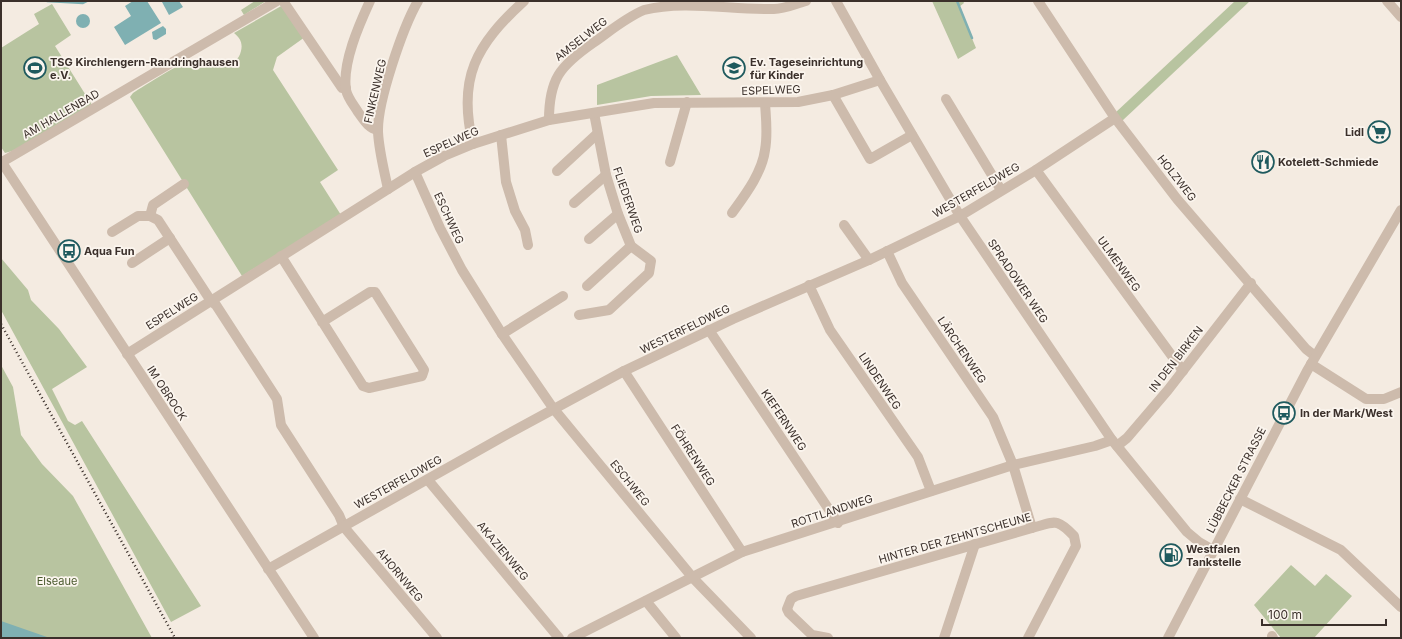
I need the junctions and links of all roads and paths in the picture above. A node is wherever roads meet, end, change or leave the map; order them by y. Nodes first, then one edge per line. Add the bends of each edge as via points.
1 (277, 1) edge
2 (284, 1) edge
3 (370, 1) edge
4 (418, 1) edge
5 (524, 1) edge
6 (806, 1) edge
7 (836, 1) edge
8 (1038, 1) edge
9 (1387, 1) edge
10 (1401, 18) edge
11 (880, 80) junction
12 (346, 88) junction
13 (832, 95) junction
14 (946, 98) dead end
15 (687, 102) junction
16 (764, 103) junction
17 (594, 113) junction
18 (1115, 118) junction
19 (549, 120) junction
20 (378, 130) junction
21 (597, 134) junction
22 (501, 135) junction
23 (912, 135) junction
24 (473, 144) junction
25 (1, 162) edge
26 (670, 162) dead end
27 (1036, 170) junction
28 (557, 171) dead end
29 (415, 172) junction
30 (606, 175) junction
31 (184, 184) dead end
32 (388, 189) junction
33 (1001, 190) junction
34 (574, 203) dead end
35 (1401, 210) edge
36 (618, 214) junction
37 (732, 214) dead end
38 (150, 216) junction
39 (960, 216) junction
40 (844, 224) dead end
41 (112, 232) dead end
42 (170, 238) junction
43 (589, 239) dead end
44 (528, 245) dead end
45 (631, 246) junction
46 (887, 251) junction
47 (281, 256) junction
48 (869, 260) junction
49 (132, 263) dead end
50 (1251, 284) junction
51 (809, 285) junction
52 (587, 286) dead end
53 (563, 296) dead end
54 (211, 301) junction
55 (579, 315) dead end
56 (322, 322) junction
57 (709, 330) junction
58 (502, 334) junction
59 (127, 354) junction
60 (1313, 360) junction
61 (1183, 371) junction
62 (624, 372) junction
63 (1401, 392) edge
64 (553, 408) junction
65 (1114, 443) junction
66 (1013, 466) junction
67 (428, 480) junction
68 (931, 491) junction
69 (1240, 499) junction
70 (838, 523) junction
71 (344, 527) junction
72 (1032, 528) junction
73 (976, 544) junction
74 (1213, 550) junction
75 (742, 552) junction
76 (268, 569) junction
77 (693, 578) junction
78 (646, 601) junction
79 (1401, 607) edge
80 (314, 638) edge
81 (438, 638) edge
82 (559, 638) edge
83 (572, 638) edge
84 (676, 638) edge
85 (751, 638) edge
86 (828, 638) edge
87 (944, 638) edge
88 (1028, 638) edge
89 (1168, 638) edge

1 - 25 street, AM HALLENBAD
2 - 12 street via 342,88
3 - 12 street via 352,48 346,72
4 - 20 street, FINKENWEG via 395,59 385,92
5 - 24 street via 501,22 488,39 473,68 466,92 468,124
6 - 19 street, AMSELWEG via 775,9 678,3 639,13 585,49 558,73 549,97
7 - 11 street, SPRADOWER WEG
8 - 18 street, HOLZWEG
9 - 10 street
11 - 13 street, ESPELWEG
11 - 23 street, SPRADOWER WEG
12 - 20 street via 348,97 368,126
13 - 16 street, ESPELWEG via 798,102
13 - 23 street via 870,159
14 - 33 street
15 - 16 street, ESPELWEG
15 - 17 street, ESPELWEG via 654,103
15 - 26 street
16 - 37 street via 767,129 765,152 753,181
17 - 19 street, ESPELWEG
17 - 21 street, FLIEDERWEG
18 - 27 street, WESTERFELDWEG
18 - 50 street, HOLZWEG via 1177,199
19 - 22 street, ESPELWEG
20 - 32 street, FINKENWEG
21 - 28 street
21 - 30 street, FLIEDERWEG
22 - 24 street, ESPELWEG
22 - 44 street via 506,182 514,211 525,230
23 - 39 street, SPRADOWER WEG
24 - 29 street, ESPELWEG
25 - 59 street, IM OBROCK
27 - 33 street, WESTERFELDWEG
27 - 61 street, ULMENWEG
29 - 32 street, ESPELWEG
29 - 58 street, ESCHWEG via 462,270
30 - 34 street
30 - 36 street, FLIEDERWEG
31 - 38 street via 153,205
32 - 47 street, ESPELWEG
33 - 39 street, WESTERFELDWEG
35 - 60 street, LÜBBECKER STRASSE
36 - 43 street
36 - 45 street, FLIEDERWEG
38 - 41 street via 138,216
38 - 42 street, AHORNWEG via 158,220
39 - 46 street, WESTERFELDWEG
39 - 65 street, SPRADOWER WEG
40 - 48 street
42 - 49 street
42 - 54 street, AHORNWEG
45 - 52 street
45 - 55 street, FLIEDERWEG via 651,261 649,273 609,310
46 - 48 street, WESTERFELDWEG
46 - 66 street, LÄRCHENWEG via 902,284 993,417
47 - 54 street, ESPELWEG
47 - 56 street
48 - 51 street, WESTERFELDWEG
50 - 60 street, HOLZWEG
50 - 61 street, IN DEN BIRKEN
51 - 57 street, WESTERFELDWEG
51 - 68 street, LINDENWEG via 830,330 918,457
53 - 58 street
54 - 59 street, ESPELWEG
54 - 71 street, AHORNWEG via 277,399 281,425 339,515
56 - 56 street via 363,386 369,388 422,376 424,370 376,292 370,292
57 - 62 street, WESTERFELDWEG
57 - 70 street, KIEFERNWEG
58 - 64 street, ESCHWEG
59 - 76 street, IM OBROCK
60 - 63 street, HOLZWEG via 1366,398 1384,399
60 - 69 street, LÜBBECKER STRASSE
61 - 65 street, IN DEN BIRKEN via 1127,438
62 - 64 street, WESTERFELDWEG
62 - 75 street, FÖHRENWEG
64 - 67 street, WESTERFELDWEG
64 - 77 street, ESCHWEG
65 - 66 street, ROTTLANDWEG
65 - 74 street, SPRADOWER WEG via 1187,532
66 - 68 street, ROTTLANDWEG
66 - 72 street, LÄRCHENWEG
67 - 71 street, WESTERFELDWEG
67 - 82 street, AKAZIENWEG
68 - 70 street, ROTTLANDWEG
69 - 74 street, LÜBBECKER STRASSE
69 - 79 street via 1341,550
70 - 75 street, ROTTLANDWEG
71 - 76 street, WESTERFELDWEG
71 - 81 street, AHORNWEG
72 - 73 street, HINTER DER ZEHNTSCHEUNE
72 - 88 street, HINTER DER ZEHNTSCHEUNE via 1059,523 1074,536 1076,546
73 - 86 street, HINTER DER ZEHNTSCHEUNE via 791,599 787,609 793,618 812,635
73 - 87 street
74 - 89 street, LÜBBECKER STRASSE
75 - 77 street, ROTTLANDWEG
76 - 80 street, IM OBROCK
77 - 78 street, ROTTLANDWEG
77 - 85 street, ESCHWEG
78 - 83 street, ROTTLANDWEG
78 - 84 street

